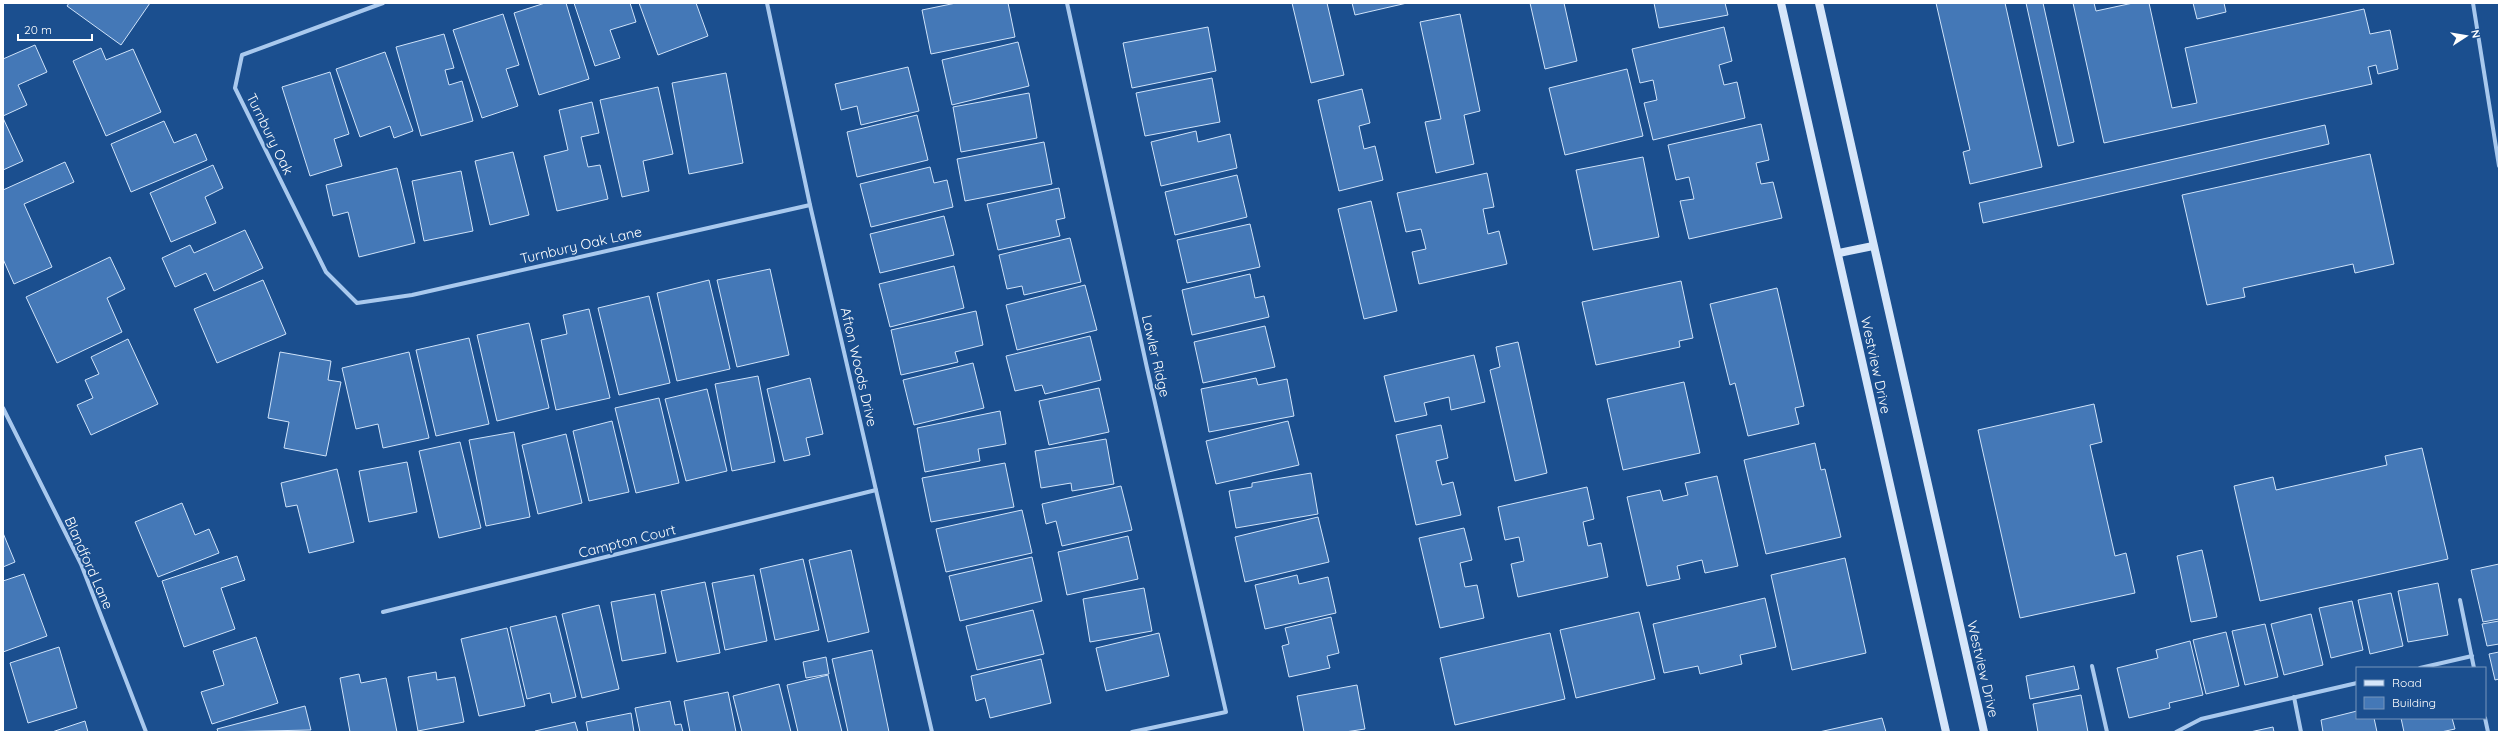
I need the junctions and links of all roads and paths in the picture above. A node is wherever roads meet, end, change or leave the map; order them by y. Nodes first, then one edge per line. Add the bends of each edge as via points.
1 (383, 3) edge
2 (1067, 3) edge
3 (1781, 3) edge
4 (1819, 3) edge
5 (2473, 3) edge
6 (766, 4) edge
7 (2499, 166) edge
8 (810, 205) junction
9 (1873, 246) junction
10 (1839, 253) junction
11 (357, 303) joint
12 (3, 408) edge
13 (876, 490) junction
14 (2460, 600) dead end
15 (383, 612) dead end
16 (2472, 656) junction
17 (2092, 666) dead end
18 (2424, 667) edge
19 (2474, 667) edge
20 (2356, 683) edge
21 (2294, 697) junction
22 (2485, 719) edge
23 (146, 732) edge
24 (932, 732) edge
25 (1132, 732) edge
26 (1946, 732) edge
27 (1984, 732) edge
28 (2107, 732) edge
29 (2176, 732) edge
30 (2301, 732) edge
31 (2488, 732) edge

1 - 11 street, Turnbury Oak via 242,56 235,88 326,272
2 - 25 street, Lawler Ridge via 1226,712
3 - 10 main road, Westview Drive
4 - 9 main road, Westview Drive
5 - 7 street
6 - 8 street, Afton Woods Drive
8 - 11 street, Turnbury Oak Lane via 412,295
8 - 13 street, Afton Woods Drive
9 - 10 main road
9 - 27 main road, Westview Drive
10 - 26 main road, Westview Drive via 1880,446
12 - 23 street, Blandford Lane via 81,564
13 - 15 street, Campton Court
13 - 24 street, Afton Woods Drive
14 - 16 street
16 - 18 street
16 - 19 street
17 - 28 street
20 - 21 street
21 - 29 street via 2201,719
21 - 30 street
22 - 31 street

